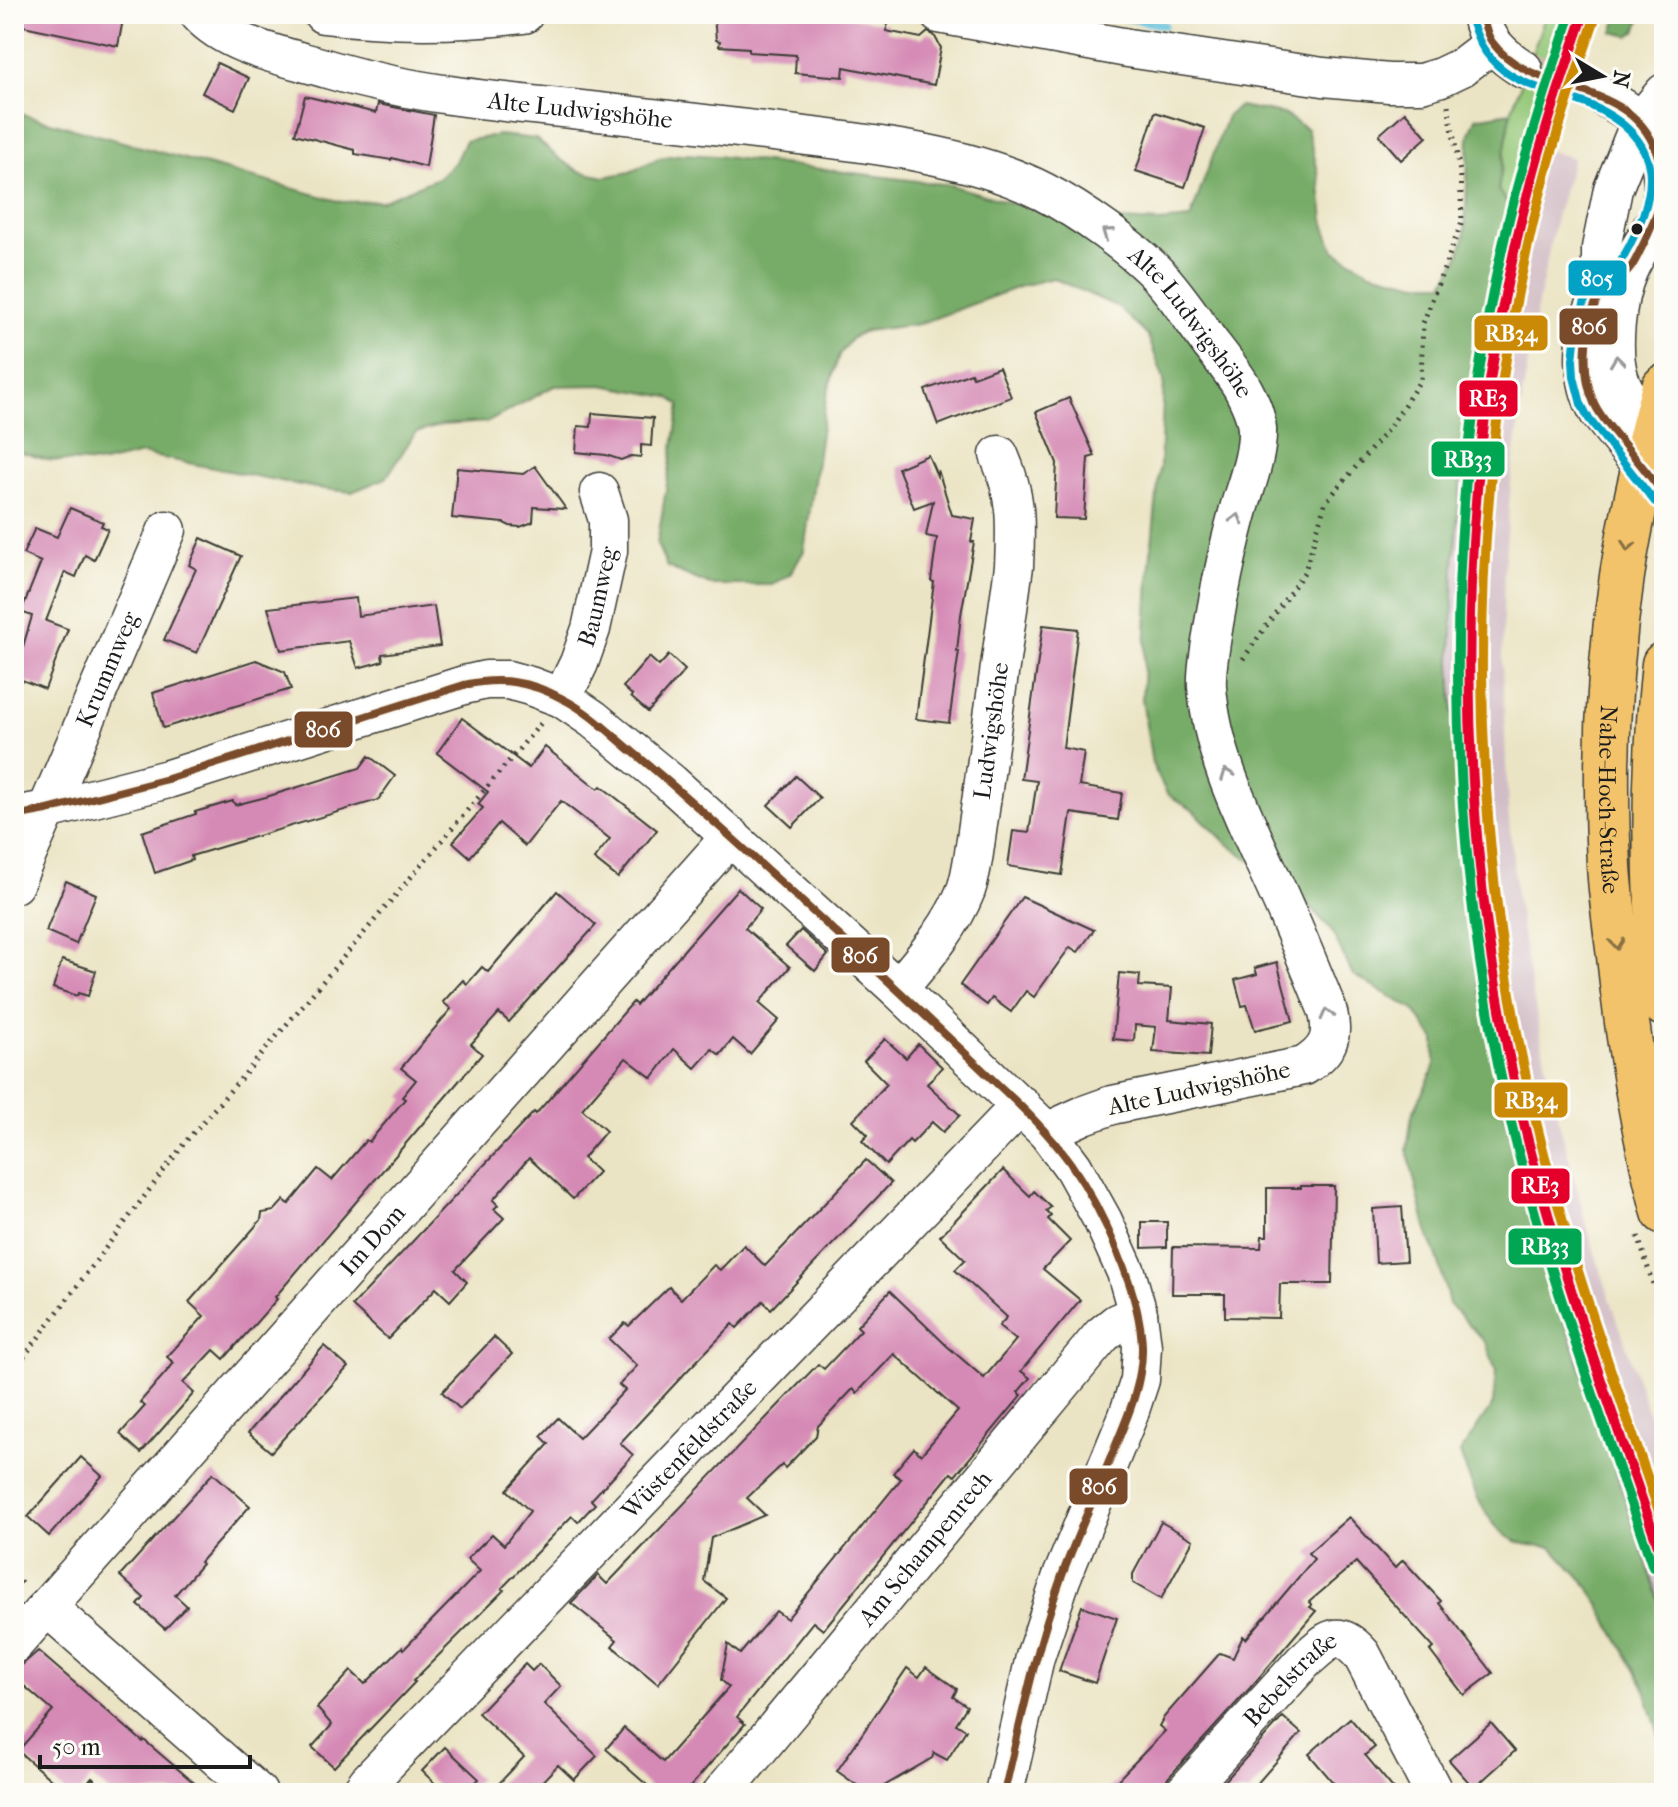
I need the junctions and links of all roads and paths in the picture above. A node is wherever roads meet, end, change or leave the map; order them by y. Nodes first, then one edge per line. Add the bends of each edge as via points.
1 (199, 14) edge
2 (323, 14) edge
3 (524, 14) edge
4 (939, 14) edge
5 (1486, 29) edge
6 (1523, 69) tunnel mouth
7 (1441, 77) junction
8 (1602, 96) tunnel mouth
9 (1652, 108) edge
10 (1617, 279) junction
11 (1658, 443) edge
12 (999, 455) dead end
13 (599, 492) dead end
14 (167, 530) dead end
15 (1238, 664) dead end
16 (1664, 664) edge
17 (562, 698) junction
18 (31, 813) edge
19 (731, 836) junction
20 (14, 884) edge
21 (1660, 916) edge
22 (898, 989) junction
23 (1664, 1004) edge
24 (1021, 1105) junction
25 (1047, 1132) junction
26 (1664, 1212) edge
27 (1138, 1314) junction
28 (14, 1370) edge
29 (47, 1607) junction
30 (14, 1644) edge
31 (258, 1793) edge
32 (360, 1793) edge
33 (722, 1793) edge
34 (1004, 1793) edge
35 (1184, 1793) edge
36 (1434, 1793) edge

25 -> 1 street, Alte Ludwigshöhe via 1112,1105 1304,1066 1330,1040 1327,1009 1219,753 1207,684 1223,579 1255,452 1254,412 1241,386 1163,280 1110,234 1045,192 982,168 841,140 419,90 267,51 224,35
2 - 3 street via 395,21
4 - 7 street via 1323,77 1387,68 1421,83
5 - 6 street via 1509,60
5 - 7 street via 1462,67
7 - 15 path via 1460,172 1462,222 1423,323 1421,379 1390,427 1325,503 1305,571
8 - 9 street
9 - 10 street via 1663,190 1656,219
9 - 10 street via 1621,165 1606,219 1601,274
10 - 11 street via 1598,299 1588,334 1588,386 1599,413
11 -> 26 main road, Nahe-Hoch-Straße via 1625,562 1615,632 1608,823 1623,1002 1639,1107
12 - 22 street, Ludwigshöhe via 1014,499 1014,566 974,853 967,888 951,920
13 - 17 street, Baumweg via 608,520 608,551 591,629
14 - 18 street, Krummweg
16 - 21 main road, Nahe-Hoch-Straße via 1655,795
17 - 18 street via 508,680 486,680 168,779
17 - 19 street
17 - 28 path via 186,1141
18 - 20 street, Krummweg
19 - 22 street
19 - 29 street, Im Dom
21 - 23 main road, Nahe-Hoch-Straße
22 - 24 street
24 - 25 street
24 - 32 street, Wüstenfeldstraße
25 - 27 street via 1103,1221
27 - 33 street, Am Schampenrech via 1102,1335
27 - 34 street via 1140,1380 1039,1644
29 - 30 street, Im Dom
29 - 31 street
35 - 36 street, Bebelstraße via 1304,1661 1340,1638 1362,1655

